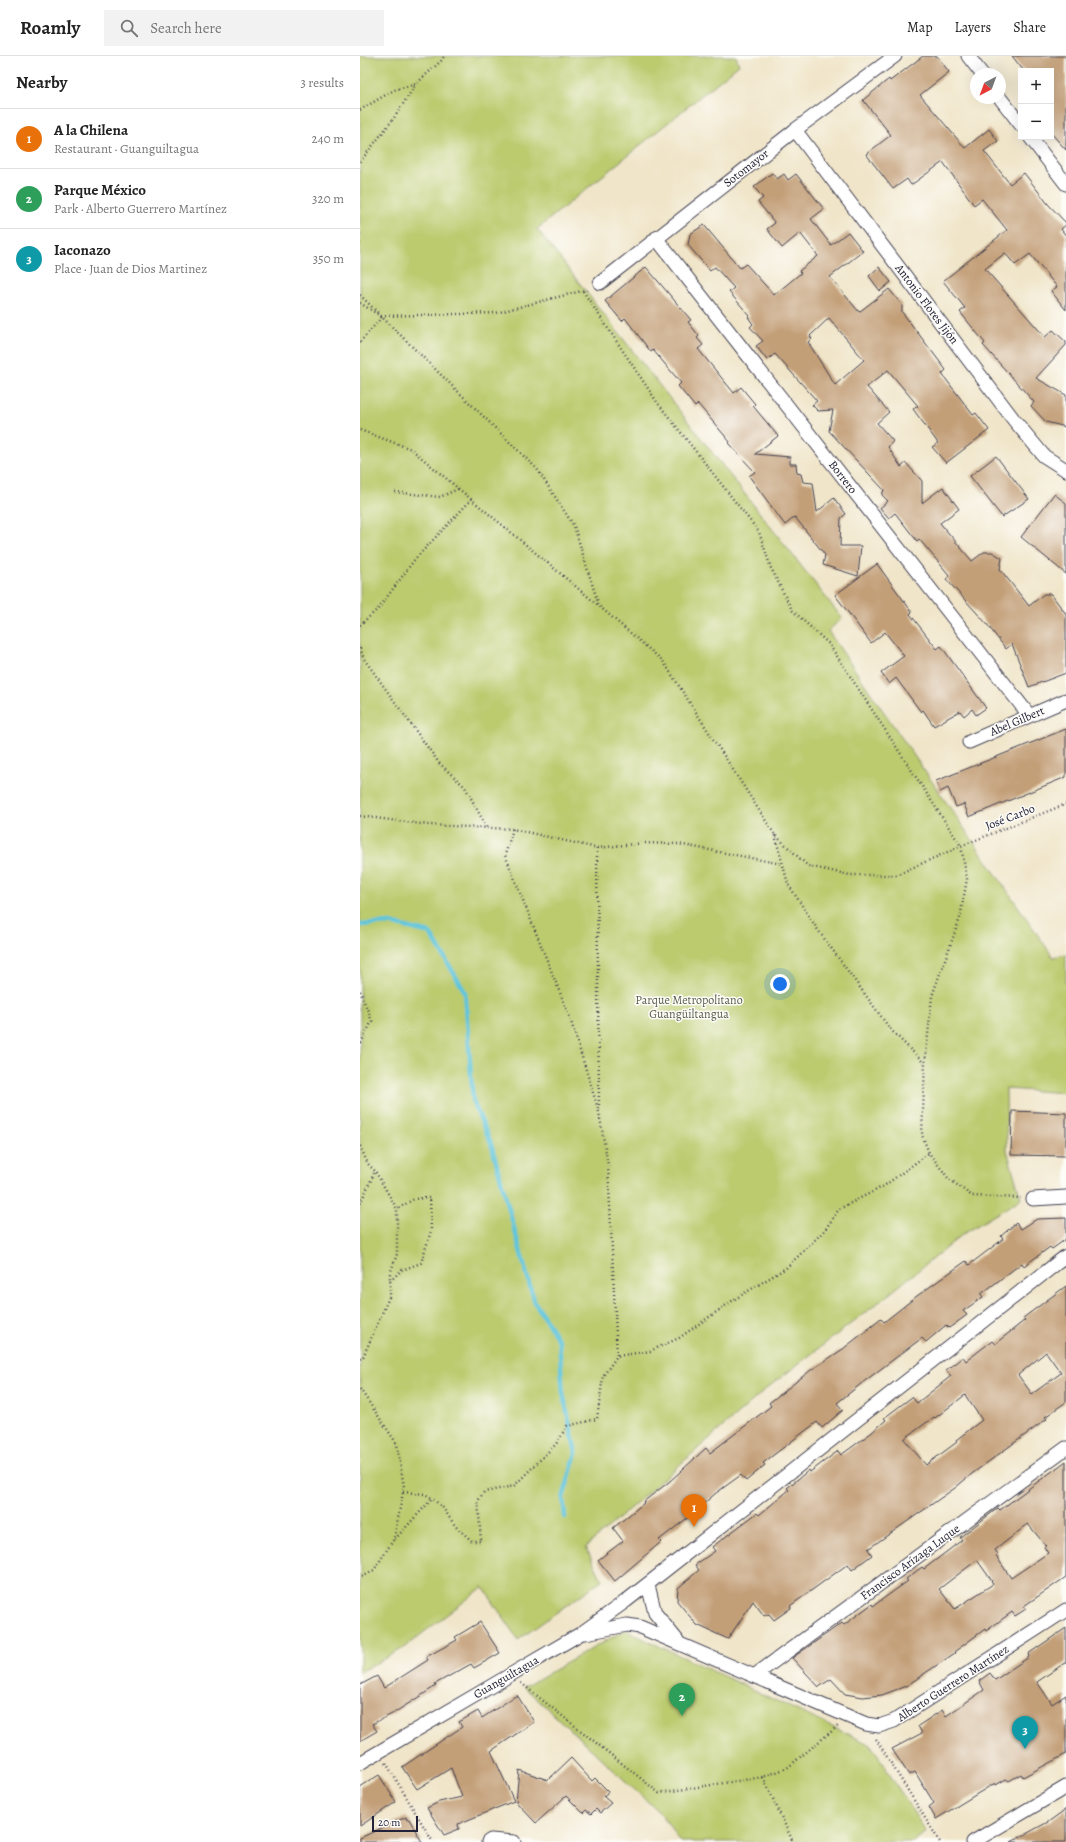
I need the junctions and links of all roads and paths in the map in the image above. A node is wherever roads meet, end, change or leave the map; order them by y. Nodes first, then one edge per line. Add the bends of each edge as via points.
1 (444, 56) edge
2 (895, 56) edge
3 (968, 56) edge
4 (977, 68) edge
5 (416, 84) junction
6 (1005, 104) edge
7 (360, 110) edge
8 (1018, 121) edge
9 (795, 130) junction
10 (1032, 140) edge
11 (360, 162) edge
12 (1066, 184) edge
13 (656, 238) junction
14 (600, 283) joint
15 (583, 291) junction
16 (360, 295) edge
17 (360, 303) edge
18 (382, 317) junction
19 (360, 342) edge
20 (360, 430) edge
21 (1066, 470) edge
22 (458, 489) junction
23 (395, 492) dead end
24 (471, 500) junction
25 (599, 606) junction
26 (360, 625) edge
27 (360, 648) edge
28 (1066, 700) edge
29 (1029, 716) junction
30 (969, 742) dead end
31 (1066, 804) edge
32 (360, 816) edge
33 (487, 828) junction
34 (513, 829) junction
35 (775, 835) junction
36 (961, 846) junction
37 (597, 848) junction
38 (782, 864) junction
39 (360, 991) edge
40 (360, 1045) edge
41 (925, 1064) junction
42 (599, 1112) junction
43 (360, 1146) edge
44 (929, 1153) junction
45 (375, 1171) junction
46 (1066, 1197) edge
47 (1034, 1199) joint
48 (360, 1204) edge
49 (397, 1209) junction
50 (1066, 1256) edge
51 (390, 1281) junction
52 (617, 1356) junction
53 (360, 1359) edge
54 (360, 1389) edge
55 (1066, 1448) edge
56 (403, 1492) junction
57 (432, 1499) junction
58 (394, 1539) junction
59 (360, 1577) edge
60 (648, 1585) junction
61 (1066, 1610) edge
62 (580, 1634) junction
63 (680, 1642) junction
64 (754, 1676) junction
65 (516, 1678) dead end
66 (838, 1725) dead end
67 (874, 1737) dead end
68 (382, 1757) dead end
69 (360, 1763) edge
70 (763, 1777) junction
71 (1066, 1787) edge
72 (433, 1842) edge
73 (488, 1842) edge
74 (514, 1842) edge
75 (793, 1842) edge
76 (940, 1842) edge
77 (973, 1842) edge

1 - 5 path
2 - 9 street, Sotomayor
3 - 4 street
5 - 7 path via 394,90
5 - 11 path
6 - 8 street
9 - 13 street, Sotomayor
9 - 21 street, Antonio Flores Jijón via 1014,420 1044,456
10 - 12 street
13 - 14 street, Sotomayor
13 - 29 street, Borrero
14 - 15 path
15 - 18 path via 496,313
15 - 36 path via 657,402 759,532 771,568 792,610 829,644
16 - 18 path
17 - 18 path
18 - 19 path
18 - 25 path via 537,469 574,526
20 - 22 path via 411,450
22 - 23 path via 440,497
22 - 24 path
24 - 25 path
24 - 26 path via 415,559 379,608
25 - 35 path via 663,662
27 - 33 path via 364,659 439,763 465,788
28 - 29 street, Abel Gilbert
29 - 30 street, Abel Gilbert
31 - 36 path, José Carbo
32 - 33 path via 429,825
33 - 34 path
34 - 37 path
34 - 42 path via 505,856 570,1018
35 - 36 path, José Carbo via 808,866 850,875 896,875
35 - 38 path
36 - 41 path via 968,879 960,918 932,996
37 - 38 path via 644,843 678,844
37 - 42 path
38 - 41 path via 788,884 818,930 891,1030
39 - 40 path via 372,1021
41 - 44 path via 922,1135
42 - 52 path via 608,1165
43 - 45 path via 368,1164
44 - 47 path via 948,1178 972,1196
44 - 52 path via 884,1186 840,1208 825,1230 786,1268 679,1338 650,1351
45 - 48 path
45 - 49 path
46 - 47 street
49 - 51 path via 397,1254
49 - 51 path via 414,1199 430,1198 431,1231 422,1263 402,1270
50 - 60 street, Guanguiltagua
51 - 53 path via 390,1295 384,1312
52 - 57 path via 603,1376 597,1419 567,1426 556,1444 514,1486 484,1492 478,1501 481,1541 472,1541
54 - 56 path via 397,1444
55 - 64 street, Francisco Arízaga Luque
56 - 57 path via 425,1494
56 - 58 path
57 - 58 path
58 - 59 path via 374,1570
60 - 62 street, Guanguiltagua
60 - 63 street, Alberto Guerrero Martínez via 654,1612
61 - 64 street, Alberto Guerrero Martínez via 894,1721 879,1726 866,1724
62 - 63 street, Alberto Guerrero Martínez via 627,1625 640,1627
62 - 69 street, Guanguiltagua
63 - 64 street, Alberto Guerrero Martínez
65 - 70 path via 659,1793
66 - 70 path via 787,1768
67 - 76 path
68 - 72 path
70 - 75 path
71 - 77 street
73 - 74 street

